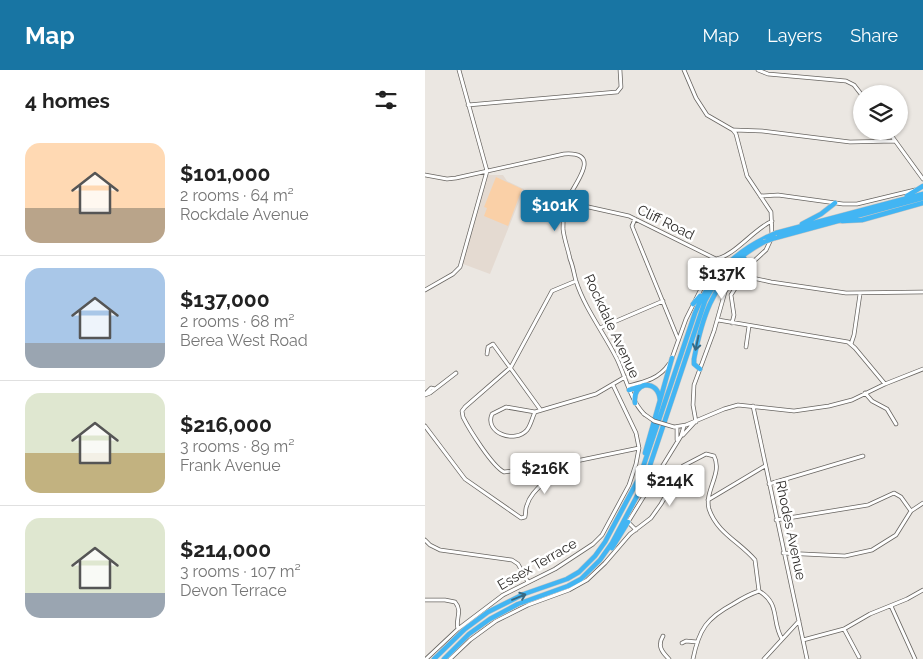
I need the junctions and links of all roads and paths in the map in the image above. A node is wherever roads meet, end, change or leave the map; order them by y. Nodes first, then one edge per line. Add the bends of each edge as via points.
1 (459, 70) edge
2 (620, 70) edge
3 (683, 70) edge
4 (758, 70) edge
5 (854, 85) edge
6 (468, 105) junction
7 (733, 130) junction
8 (895, 141) joint
9 (485, 161) junction
10 (497, 169) junction
11 (487, 170) junction
12 (477, 173) junction
13 (425, 175) edge
14 (483, 180) junction
15 (923, 180) edge
16 (921, 188) edge
17 (923, 194) edge
18 (760, 196) junction
19 (923, 198) edge
20 (903, 199) junction
21 (566, 202) junction
22 (827, 202) junction
23 (835, 203) junction
24 (923, 203) edge
25 (828, 208) junction
26 (635, 219) junction
27 (773, 221) junction
28 (836, 221) junction
29 (799, 226) junction
30 (775, 236) junction
31 (759, 245) junction
32 (734, 257) junction
33 (716, 259) junction
34 (744, 270) junction
35 (739, 275) junction
36 (746, 277) junction
37 (576, 281) junction
38 (736, 287) dead end
39 (425, 290) edge
40 (923, 292) edge
41 (861, 294) junction
42 (663, 301) junction
43 (693, 304) junction
44 (717, 320) junction
45 (732, 323) junction
46 (749, 326) junction
47 (600, 328) junction
48 (678, 340) junction
49 (851, 344) junction
50 (746, 347) dead end
51 (487, 354) dead end
52 (672, 358) junction
53 (511, 366) junction
54 (700, 369) junction
55 (922, 370) edge
56 (456, 373) dead end
57 (625, 377) junction
58 (885, 384) junction
59 (613, 385) junction
60 (641, 387) junction
61 (629, 388) junction
62 (865, 393) junction
63 (425, 395) edge
64 (660, 401) junction
65 (635, 403) junction
66 (753, 406) junction
67 (539, 410) junction
68 (535, 412) junction
69 (696, 422) junction
70 (896, 424) dead end
71 (425, 426) edge
72 (684, 426) junction
73 (675, 427) junction
74 (677, 443) junction
75 (639, 448) junction
76 (863, 456) dead end
77 (557, 465) junction
78 (765, 466) junction
79 (769, 484) junction
80 (635, 485) junction
81 (708, 500) junction
82 (923, 503) edge
83 (911, 511) junction
84 (776, 520) junction
85 (628, 522) junction
86 (636, 530) junction
87 (425, 540) edge
88 (783, 553) junction
89 (583, 577) junction
90 (529, 582) junction
91 (923, 590) edge
92 (759, 591) junction
93 (425, 600) edge
94 (891, 606) junction
95 (799, 620) junction
96 (458, 629) junction
97 (844, 629) junction
98 (663, 636) dead end
99 (782, 639) junction
100 (803, 640) junction
101 (697, 642) junction
102 (682, 643) dead end
103 (665, 654) junction
104 (859, 657) dead end
105 (426, 659) edge
106 (434, 659) edge
107 (444, 659) edge
108 (450, 659) edge
109 (662, 659) edge
110 (669, 659) edge
111 (693, 659) edge
112 (764, 659) edge
113 (807, 659) edge
114 (915, 659) edge

1 - 6 street
2 - 6 street via 621,87 617,92
3 - 7 street via 707,115
4 - 5 street via 769,74 845,81
6 - 9 street
7 - 8 street via 849,142
7 - 18 street via 747,176
8 - 15 street
9 - 10 street
9 - 11 street
10 - 11 street, Rockdale Avenue
10 - 21 street, Rockdale Avenue via 577,154 585,167
11 - 12 street, Rockdale Avenue
11 - 14 street
12 - 13 street, Rockdale Avenue via 452,179
12 - 14 street
14 - 39 street via 460,267
16 - 20 highway
16 - 23 street via 864,203
17 - 20 highway
18 - 22 street via 778,195
18 - 27 street
19 - 28 highway
20 - 29 highway
21 - 26 street, Cliff Road
21 - 37 street, Rockdale Avenue via 563,230
22 - 23 street
22 - 25 highway
23 - 25 highway
24 - 28 highway via 862,220
25 - 29 highway
26 - 33 street, Cliff Road
26 - 42 street via 633,229
27 - 33 street
27 - 34 street via 767,248
28 - 30 highway
29 - 30 highway
30 - 31 highway, bridge
30 - 32 highway, bridge via 767,236
31 -> 54 highway via 730,272 708,305 694,357
31 - 89 highway via 727,269 705,301 644,482 606,552
32 - 43 highway via 716,272
32 - 80 highway via 718,272 699,302
33 - 43 street
34 - 35 street
34 - 36 street
35 - 36 street
35 - 44 street via 726,289
36 - 41 street
37 - 47 street, Rockdale Avenue
37 - 53 street via 553,291
38 - 45 street via 731,295
40 - 41 street
41 - 49 street
42 - 47 street
42 - 48 street
43 - 48 street
44 - 45 street
44 - 54 street
45 - 46 street
46 - 49 street
46 - 50 street
47 - 57 street, Rockdale Avenue
48 - 52 street
49 - 58 street
51 - 53 street via 488,347 493,344
52 - 61 street via 657,376
52 - 64 highway
53 - 67 street
53 - 77 street via 465,407 466,423 492,462 502,471
54 - 69 street via 693,393
55 - 58 street, Rockdale Avenue
56 - 63 street
57 - 59 street
57 - 61 street, Rockdale Avenue
58 - 62 street, Rockdale Avenue
59 - 67 street via 590,396
59 - 75 street via 636,432
60 - 61 highway
60 - 64 highway via 654,387
60 - 65 highway via 636,392
61 - 65 street, Rockdale Avenue
62 - 66 street, Rockdale Avenue via 839,404 812,410
62 - 70 street via 871,401 887,409
64 - 80 highway
65 - 73 street, Rockdale Avenue, bridge via 654,421
66 - 69 street, Rockdale Avenue via 734,406
66 - 78 street, Rhodes Avenue
67 - 68 street
68 - 68 street via 526,431 518,436 501,434 490,421 495,412 506,408
69 - 72 street, Rockdale Avenue
69 - 74 street
71 - 77 street via 465,479 520,518 524,518 529,501
72 - 73 street, Rockdale Avenue
72 - 74 street
73 - 74 street
74 - 85 street
75 - 77 street
75 - 90 street, Essex Terrace via 631,479 599,538 555,569
76 - 79 street
78 - 79 street, Rhodes Avenue
78 - 81 street
79 - 84 street, Rhodes Avenue
106 -> 80 highway via 465,628 487,612 524,594 567,580 585,567 605,542
81 - 86 street via 716,469 715,458 708,454 681,468 651,518
81 - 92 street via 710,512 720,528 755,560
82 - 83 street
83 - 84 street via 894,493 866,505
83 - 88 street via 896,535 872,550 845,556
84 - 88 street, Rhodes Avenue
85 - 86 street
85 - 89 highway via 601,562
86 - 108 street via 587,580 496,620
87 - 90 street via 440,550 514,561
88 - 95 street, Rhodes Avenue
89 - 107 highway via 498,614 469,634
90 - 96 street, Essex Terrace via 503,595
91 - 94 street
92 - 99 street via 773,606
92 - 101 street via 715,615
93 - 96 street via 455,602 459,611
94 - 97 street
94 - 114 street
95 - 99 street
95 - 100 street, Rhodes Avenue
96 - 105 street, Essex Terrace
97 - 100 street
97 - 104 street
98 - 103 street via 660,645
99 - 112 street
100 - 113 street, Rhodes Avenue
101 - 102 street
101 - 111 street
103 - 109 street
103 - 110 street

